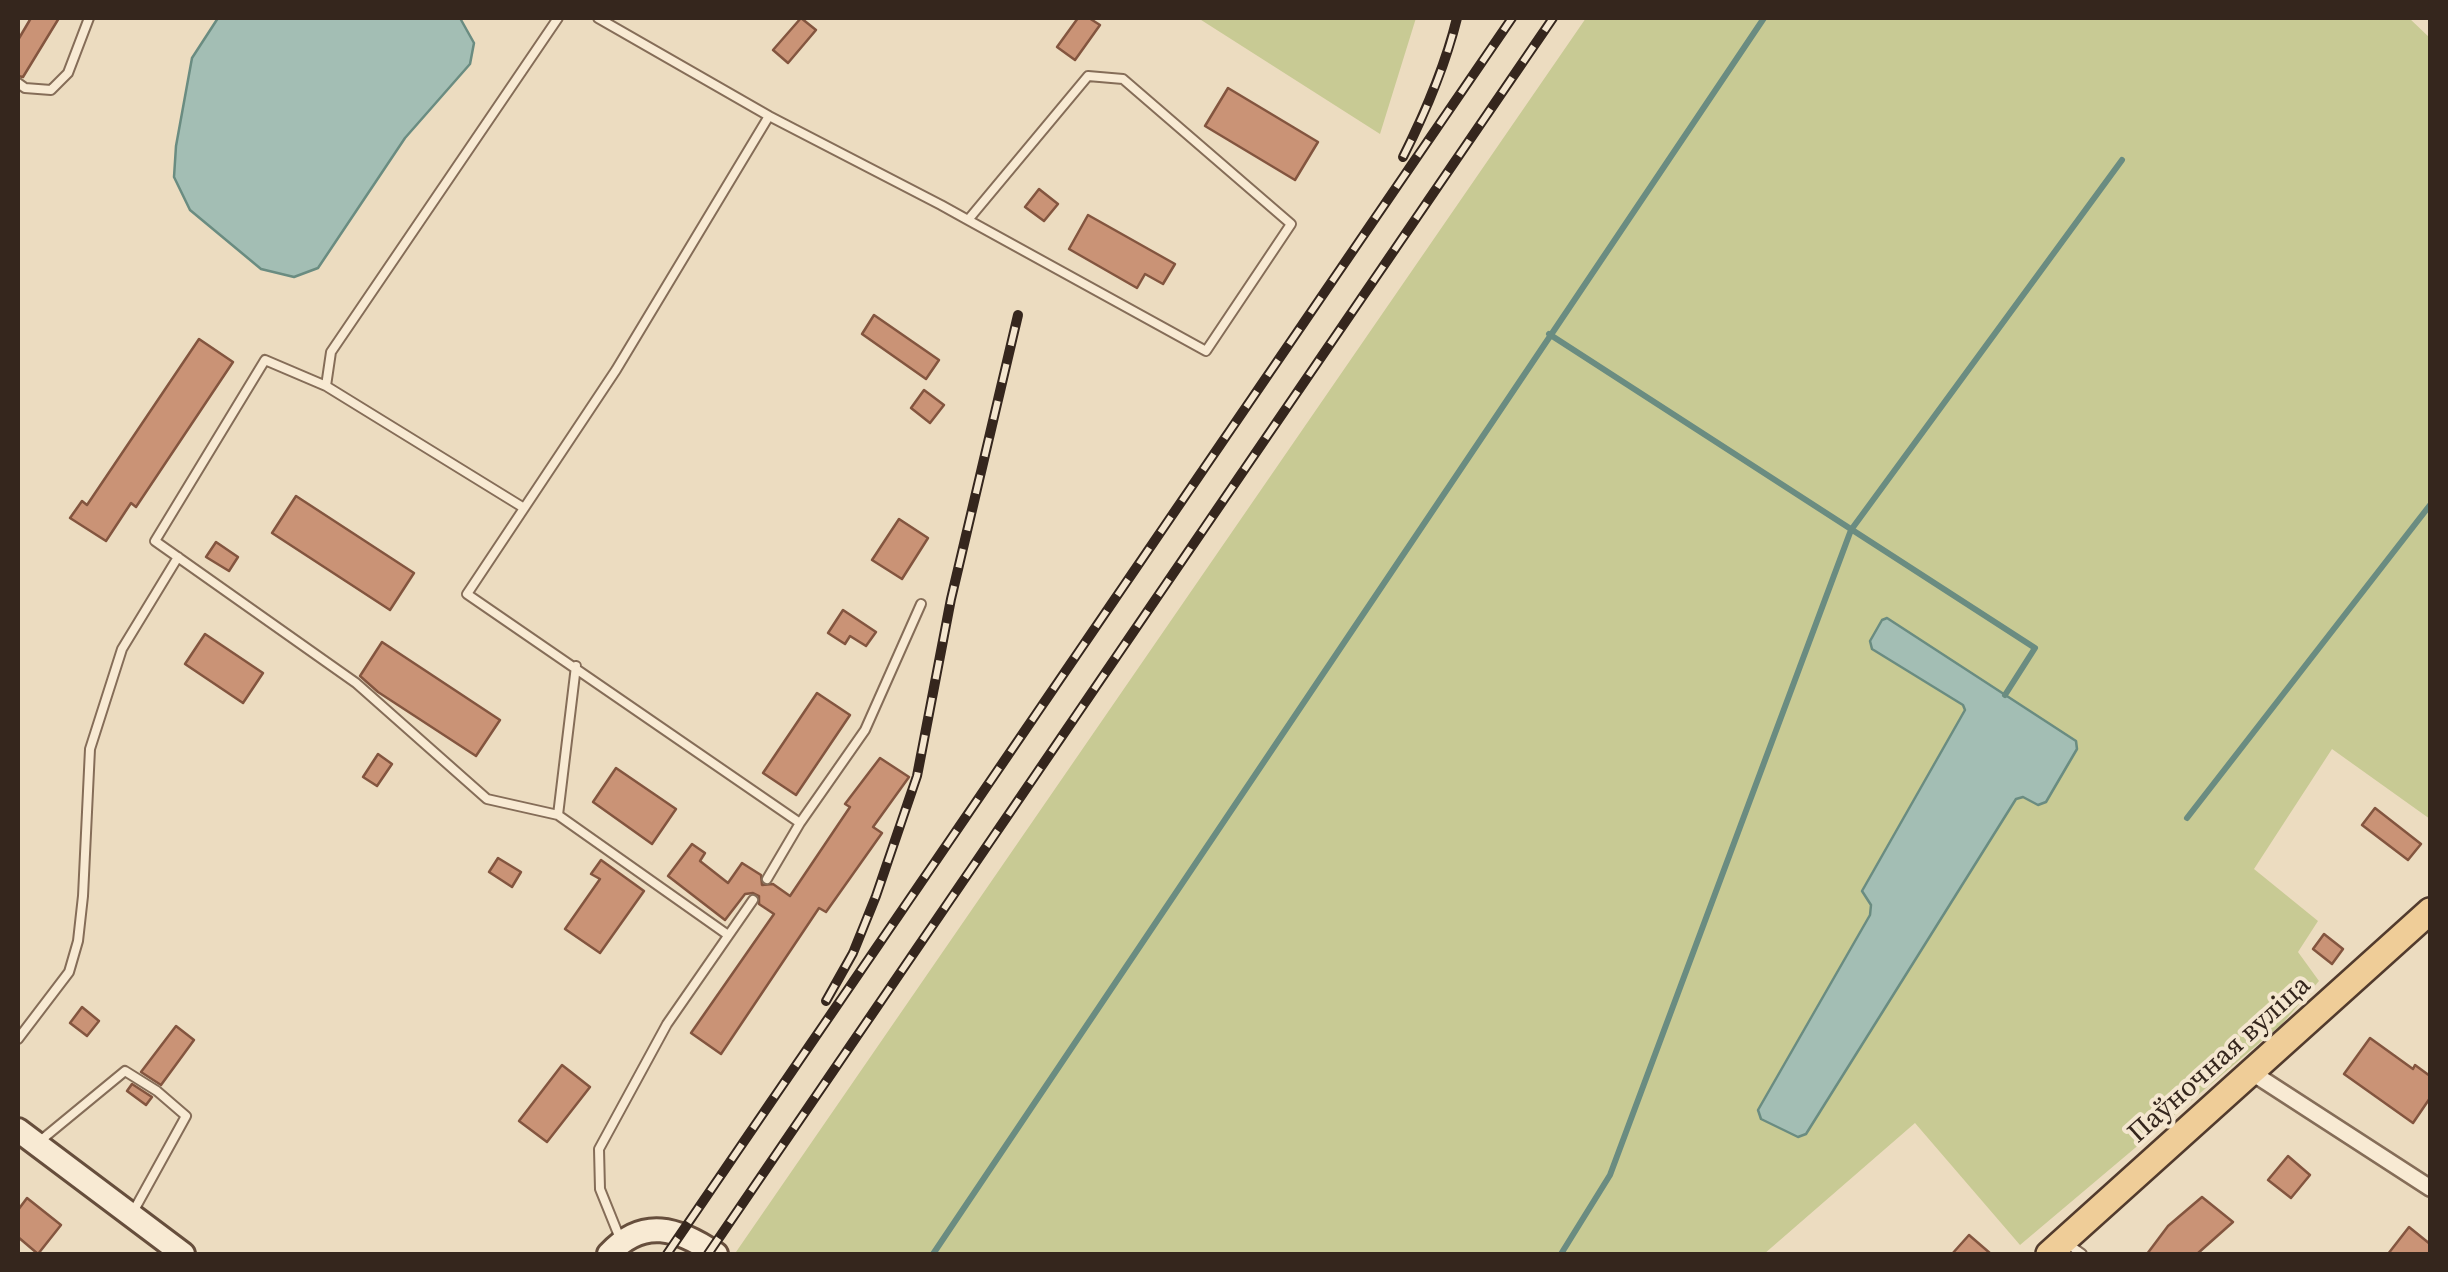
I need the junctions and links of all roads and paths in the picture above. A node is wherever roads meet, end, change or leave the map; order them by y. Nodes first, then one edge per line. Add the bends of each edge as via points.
1 (89, 18) edge
2 (558, 18) edge
3 (598, 18) edge
4 (18, 83) edge
5 (769, 116) junction
6 (968, 220) junction
7 (326, 386) junction
8 (524, 508) junction
9 (178, 557) junction
10 (921, 604) dead end
11 (576, 666) junction
12 (558, 815) junction
13 (800, 823) junction
14 (767, 879) dead end
15 (753, 900) dead end
16 (2430, 911) edge
17 (728, 936) junction
18 (18, 1039) edge
19 (2251, 1072) junction
20 (27, 1137) edge
21 (2430, 1188) edge
22 (131, 1215) junction
23 (615, 1248) edge
24 (2065, 1250) edge
25 (182, 1254) edge
26 (716, 1254) edge

1 - 4 lane via 68,74 51,90
2 - 7 lane via 332,352
3 - 5 lane
5 - 6 lane
5 - 8 lane
6 - 6 lane via 1206,351 1291,224 1123,79 1088,76
7 - 8 lane
7 - 9 lane via 265,360 155,541
8 - 11 lane via 467,594
9 - 12 lane via 356,682 487,798
9 - 18 lane via 122,649 90,749 83,896 68,972
10 - 13 lane via 865,730
11 - 12 lane
11 - 13 lane
12 - 17 lane
13 - 14 lane
15 - 17 lane
16 - 19 main road, Паўночная вуліца
17 - 23 lane via 666,1024 599,1149 600,1190
19 - 21 street
19 - 24 main road, Паўночная вуліца
20 - 22 main road
20 - 22 lane via 125,1071 157,1091 186,1116
22 - 25 main road
23 - 26 main road via 656,1229

